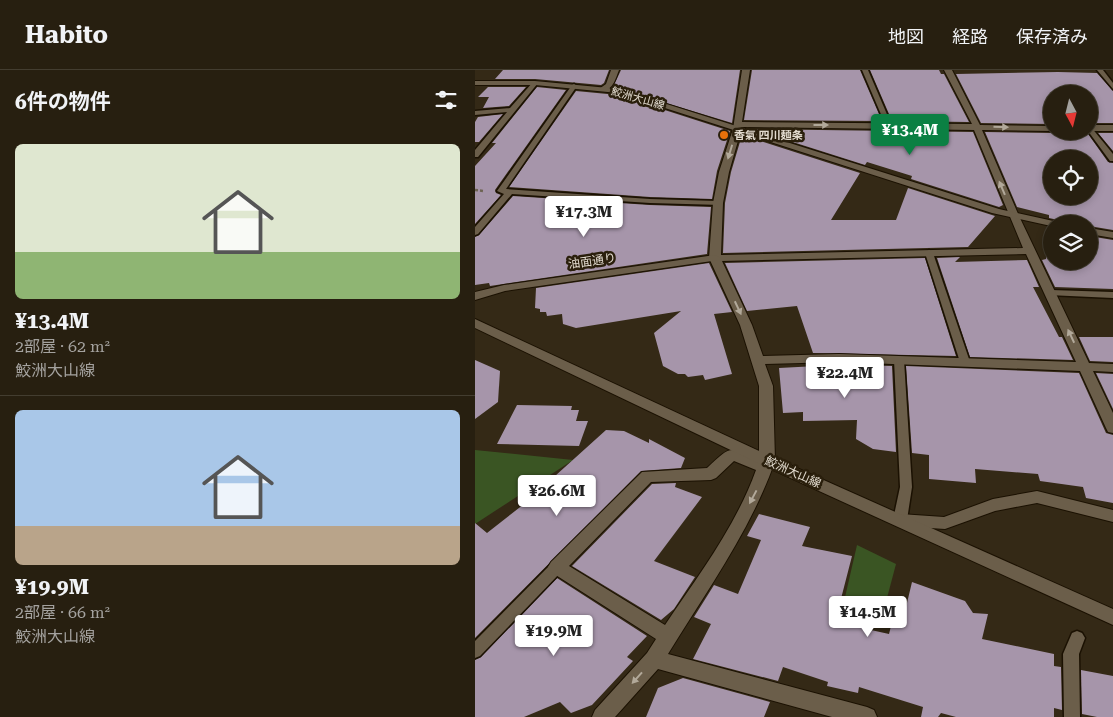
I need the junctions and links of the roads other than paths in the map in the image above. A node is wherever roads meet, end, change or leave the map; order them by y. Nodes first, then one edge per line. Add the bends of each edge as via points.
1 (615, 70) edge
2 (746, 70) edge
3 (865, 70) edge
4 (948, 70) edge
5 (1100, 70) edge
6 (475, 83) edge
7 (535, 83) junction
8 (574, 86) junction
9 (1113, 87) edge
10 (603, 89) junction
11 (513, 110) junction
12 (475, 113) edge
13 (889, 126) junction
14 (737, 127) junction
15 (977, 127) junction
16 (1043, 128) edge
17 (1098, 128) edge
18 (1113, 128) edge
19 (1098, 140) edge
20 (475, 155) edge
21 (1113, 160) edge
22 (510, 192) junction
23 (718, 203) junction
24 (1014, 216) junction
25 (1043, 222) edge
26 (475, 232) edge
27 (1098, 232) edge
28 (1113, 235) edge
29 (1031, 251) junction
30 (929, 253) junction
31 (715, 258) junction
32 (1051, 293) junction
33 (1113, 295) edge
34 (475, 296) edge
35 (475, 323) edge
36 (756, 360) junction
37 (899, 360) junction
38 (965, 362) junction
39 (1085, 367) junction
40 (1113, 368) edge
41 (1113, 428) edge
42 (766, 464) junction
43 (1113, 516) edge
44 (900, 520) junction
45 (557, 567) junction
46 (1113, 617) edge
47 (668, 637) junction
48 (1077, 638) dead end
49 (475, 651) edge
50 (654, 659) junction
51 (602, 717) edge
52 (867, 717) edge
53 (1072, 717) edge

1 - 10 street via 609,85
2 - 14 street
3 - 13 lane
4 - 15 street
5 - 9 lane
6 - 7 street, 鮫洲大山線
7 - 8 street, 鮫洲大山線
7 - 11 lane
8 - 10 street, 鮫洲大山線
8 - 22 lane via 501,191
10 - 14 street, 鮫洲大山線
11 - 12 lane
11 - 20 lane
14 -> 13 street
13 - 15 street
14 -> 23 street
14 - 24 street, 鮫洲大山線
15 -> 16 street
24 -> 15 street
17 - 18 street
19 - 21 lane
22 - 23 lane
22 - 26 lane
23 - 31 street
24 - 25 street, 鮫洲大山線
24 - 29 street
27 - 28 main road
29 - 30 street, 油面通り
29 - 32 street
30 - 31 street, 油面通り
30 - 38 lane
31 - 34 street, 油面通り via 504,288
31 -> 36 street via 746,325
32 - 33 lane
39 -> 32 street
35 - 42 street, 鮫洲大山線
36 - 37 street
36 - 42 street via 766,386
37 - 38 street
37 - 44 lane via 906,487
38 - 39 street
39 - 40 street
39 - 41 street
42 - 44 street, 鮫洲大山線
42 - 45 street via 732,454 711,474 647,476
42 -> 47 street via 758,487 724,550
43 - 44 street via 1037,497 993,505 945,523
44 - 46 street, 鮫洲大山線
45 - 47 street
45 - 49 lane
47 - 50 street
48 - 53 lane via 1071,654
50 -> 51 street
50 - 52 street

